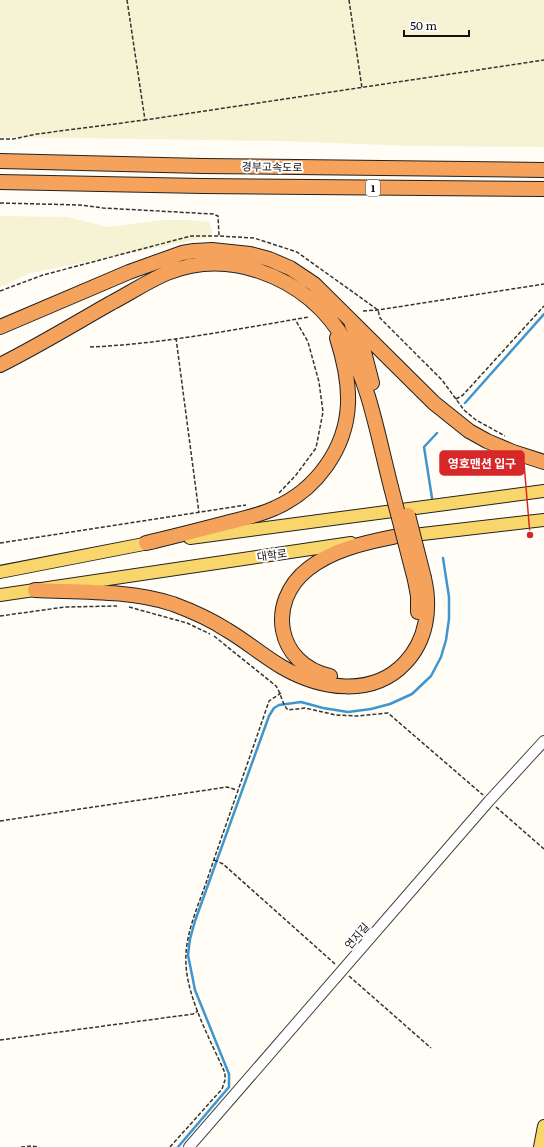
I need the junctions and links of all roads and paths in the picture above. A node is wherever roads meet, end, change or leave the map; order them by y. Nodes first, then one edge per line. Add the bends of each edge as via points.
1 (127, 0) edge
2 (349, 0) edge
3 (544, 60) edge
4 (362, 88) junction
5 (145, 120) junction
6 (0, 139) edge
7 (0, 162) edge
8 (544, 170) edge
9 (0, 182) edge
10 (544, 188) edge
11 (0, 203) edge
12 (219, 236) junction
13 (544, 284) edge
14 (0, 291) edge
15 (544, 306) edge
16 (339, 307) junction
17 (378, 310) junction
18 (363, 311) dead end
19 (326, 314) junction
20 (309, 317) dead end
21 (295, 319) junction
22 (0, 327) edge
23 (176, 338) junction
24 (90, 347) dead end
25 (0, 365) edge
26 (456, 399) junction
27 (509, 438) dead end
28 (544, 462) edge
29 (395, 486) junction
30 (544, 491) edge
31 (279, 493) dead end
32 (246, 505) dead end
33 (199, 512) junction
34 (544, 520) edge
35 (393, 537) junction
36 (0, 543) edge
37 (146, 543) junction
38 (0, 572) edge
39 (420, 579) junction
40 (35, 590) junction
41 (0, 595) edge
42 (0, 616) edge
43 (281, 693) junction
44 (544, 741) edge
45 (238, 790) junction
46 (489, 801) junction
47 (0, 820) edge
48 (544, 849) edge
49 (215, 860) junction
50 (343, 970) junction
51 (198, 1011) junction
52 (0, 1040) edge
53 (431, 1048) dead end
54 (544, 1126) edge
55 (21, 1147) edge
56 (38, 1147) edge
57 (170, 1147) edge
58 (189, 1147) edge
59 (540, 1147) edge

1 - 5 path
2 - 4 path
3 - 4 path
4 - 5 path
5 - 6 path
7 - 8 highway, 경부고속도로 / 1
9 - 10 highway, 경부고속도로 / 1
11 - 12 path via 79,205 213,214 218,216
12 - 14 path via 192,236 43,274
12 - 17 path via 254,238 296,252
13 - 17 path
15 - 26 path
16 - 22 highway via 314,284 280,264 245,252 203,250 182,253 147,265
16 - 28 highway via 434,403 460,425 495,445
16 - 29 highway via 352,325 363,348
17 - 18 path
17 - 26 path via 380,318 442,380
19 - 25 highway via 299,290 268,274 231,265 194,265 156,279
19 - 29 highway via 348,345 359,369
19 - 37 highway via 342,352 348,398 345,425 327,466 304,490 274,508
20 - 21 path
21 - 23 path
21 - 31 path via 308,342 319,382 323,412 316,448
23 - 24 path
23 - 33 path
26 - 27 path via 476,420
29 - 39 highway, bridge
30 - 37 main road
32 - 33 path
33 - 36 path
34 - 35 main road, 대학로
35 - 39 highway via 339,552 318,562 300,576 290,588 283,607 282,626 288,646 308,668 330,676 359,677 385,668 401,653 414,631
35 - 40 main road, 대학로
37 - 38 main road
39 - 40 highway via 428,597 427,617 416,649 392,674 379,681 356,686 325,684 301,676 212,621 170,604 127,595
40 - 41 main road, 대학로
42 - 43 path via 66,607 124,605 186,623 213,636 276,686
43 - 45 path via 269,701
43 - 46 path via 288,710 305,708 336,715 357,716 388,713
44 - 46 street, 연지길
45 - 47 path via 227,788
45 - 49 path
46 - 48 path
46 - 50 street, 연지길
49 - 50 path
49 - 51 path via 186,947 189,984
50 - 53 path
50 - 58 street, 연지길
51 - 52 path via 193,1014
51 - 57 path via 226,1080 222,1089
54 - 59 main road
55 - 56 path

